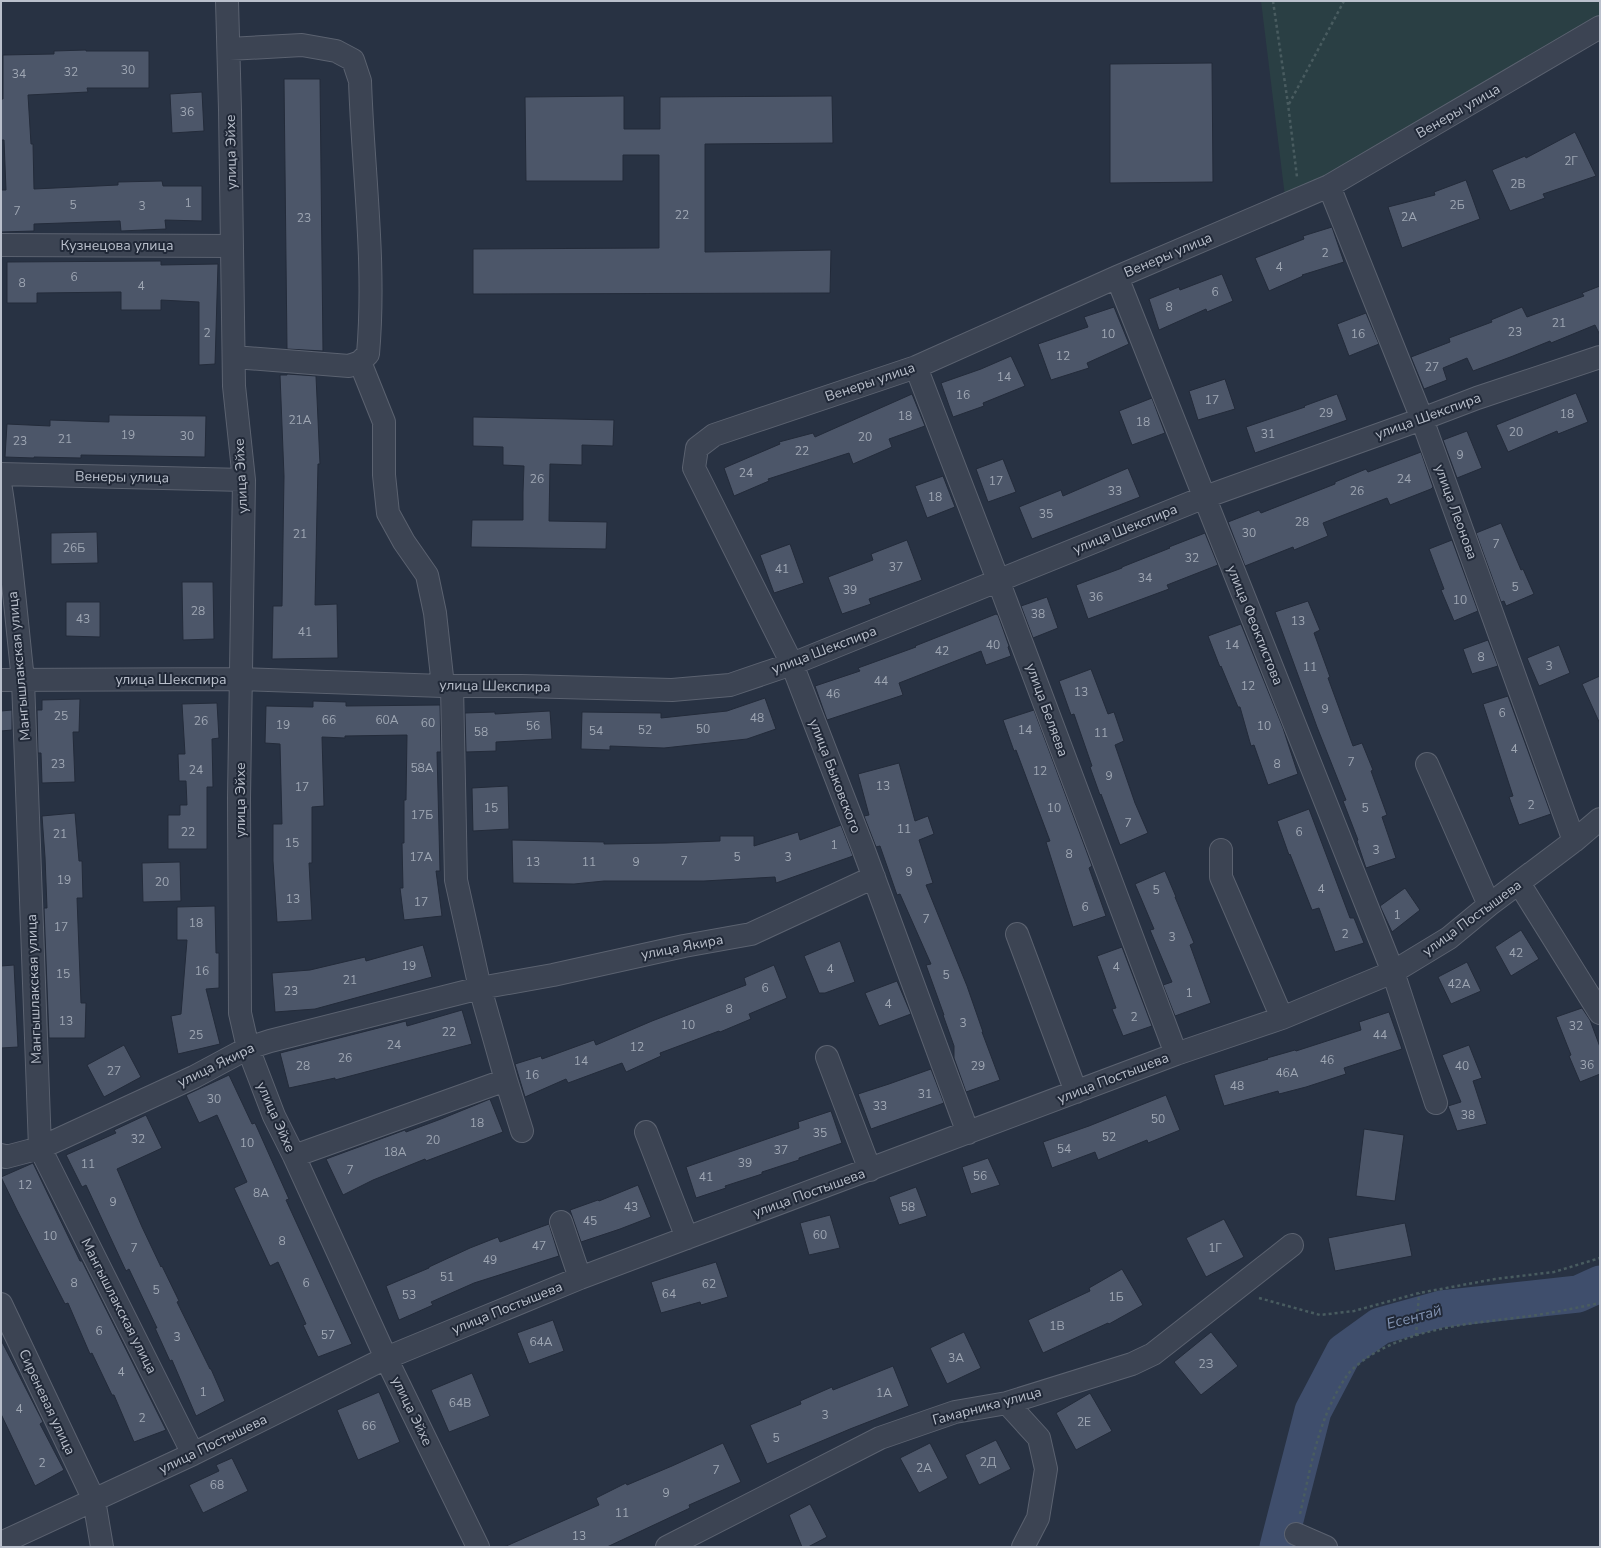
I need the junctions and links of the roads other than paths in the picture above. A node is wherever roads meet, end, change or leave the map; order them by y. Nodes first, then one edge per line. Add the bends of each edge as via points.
1 (227, 1) edge
2 (1600, 28) edge
3 (229, 50) junction
4 (1329, 186) junction
5 (1, 245) edge
6 (232, 246) junction
7 (1117, 277) junction
8 (234, 357) junction
9 (1600, 357) edge
10 (360, 362) junction
11 (916, 367) junction
12 (1422, 419) junction
13 (714, 435) joint
14 (1, 474) edge
15 (244, 480) junction
16 (1, 489) edge
17 (1205, 497) junction
18 (998, 580) junction
19 (792, 664) junction
20 (241, 679) junction
21 (1, 680) edge
22 (23, 680) junction
23 (448, 686) junction
24 (1427, 764) dead end
25 (1600, 819) edge
26 (1574, 841) junction
27 (1221, 850) dead end
28 (874, 877) junction
29 (1519, 883) junction
30 (1489, 905) junction
31 (1017, 934) dead end
32 (1393, 972) junction
33 (480, 988) junction
34 (1600, 1013) edge
35 (1282, 1018) junction
36 (248, 1048) junction
37 (1176, 1054) junction
38 (827, 1057) dead end
39 (506, 1080) junction
40 (1076, 1092) junction
41 (1436, 1103) dead end
42 (522, 1131) dead end
43 (646, 1132) dead end
44 (968, 1133) junction
45 (35, 1149) junction
46 (1, 1155) edge
47 (294, 1156) junction
48 (870, 1170) junction
49 (561, 1222) dead end
50 (687, 1238) junction
51 (1292, 1245) dead end
52 (580, 1278) junction
53 (1, 1304) edge
54 (386, 1358) junction
55 (1007, 1403) junction
56 (193, 1454) junction
57 (94, 1500) junction
58 (1296, 1534) road end
59 (1, 1544) edge
60 (102, 1547) edge
61 (478, 1547) edge
62 (666, 1547) edge
63 (1023, 1547) edge
64 (1326, 1547) edge

1 - 3 street, улица Эйхе
2 - 4 street, Венеры улица
3 - 6 street, улица Эйхе
3 - 10 street via 302,45 336,51 353,60 360,81 370,246 370,333 368,354
4 - 7 street, Венеры улица
4 - 12 street, улица Леонова
5 - 6 street, Кузнецова улица
6 - 8 street, улица Эйхе
7 - 11 street, Венеры улица
7 - 17 street, улица Феоктистова
8 - 10 street via 349,366
8 - 15 street, улица Эйхе via 234,386
9 - 12 street, улица Шекспира
10 - 23 street via 384,422 384,475 388,513 427,575
11 - 13 street, Венеры улица
11 - 18 street, улица Беляева
12 - 17 street, улица Шекспира
12 - 26 street, улица Леонова
13 - 19 street, улица Быковского via 696,448 694,468
14 - 15 street, Венеры улица
15 - 20 street, улица Эйхе
16 - 22 street, Мангышлакская улица via 9,540
17 - 18 street, улица Шекспира
17 - 32 street, улица Феоктистова
18 - 19 street, улица Шекспира
18 - 37 street, улица Беляева
19 - 23 street, улица Шекспира via 730,685 672,690
19 - 28 street, улица Быковского
20 - 22 street, улица Шекспира
20 - 23 street, улица Шекспира
20 - 36 street, улица Эйхе via 240,1013
21 - 22 street, улица Шекспира
22 - 45 street, Мангышлакская улица
23 - 33 street via 456,880
24 - 30 street
25 - 26 street, улица Постышева
26 - 29 street, улица Постышева
27 - 35 street via 1221,877
28 - 33 street, улица Якира via 751,934
28 - 44 street, улица Быковского
29 - 30 street, улица Постышева
29 - 34 street
30 - 32 street, улица Постышева via 1449,938
31 - 40 street
32 - 35 street, улица Постышева
32 - 41 street, улица Феоктистова
33 - 36 street, улица Якира
33 - 39 street
35 - 37 street, улица Постышева
36 - 45 street, улица Якира via 194,1077
36 - 47 street, улица Эйхе via 274,1116
37 - 40 street, улица Постышева
38 - 48 street
39 - 42 street
39 - 47 street
40 - 44 street, улица Постышева
43 - 50 street
44 - 48 street, улица Постышева
45 - 46 street via 6,1157
45 - 56 street, Мангышлакская улица
47 - 54 street, улица Эйхе
48 - 50 street, улица Постышева
49 - 52 street
50 - 52 street, улица Постышева
51 - 55 street, Гамарника улица via 1153,1354 1132,1364
52 - 54 street, улица Постышева
53 - 57 street, Сиреневая улица
54 - 56 street, улица Постышева
54 - 61 street, улица Эйхе
55 - 62 street, Гамарника улица via 955,1412 880,1438
55 - 63 street via 1039,1438 1046,1469 1038,1518
56 - 57 street, улица Постышева
57 - 59 street, улица Постышева
57 - 60 street, Сиреневая улица
58 - 64 street

